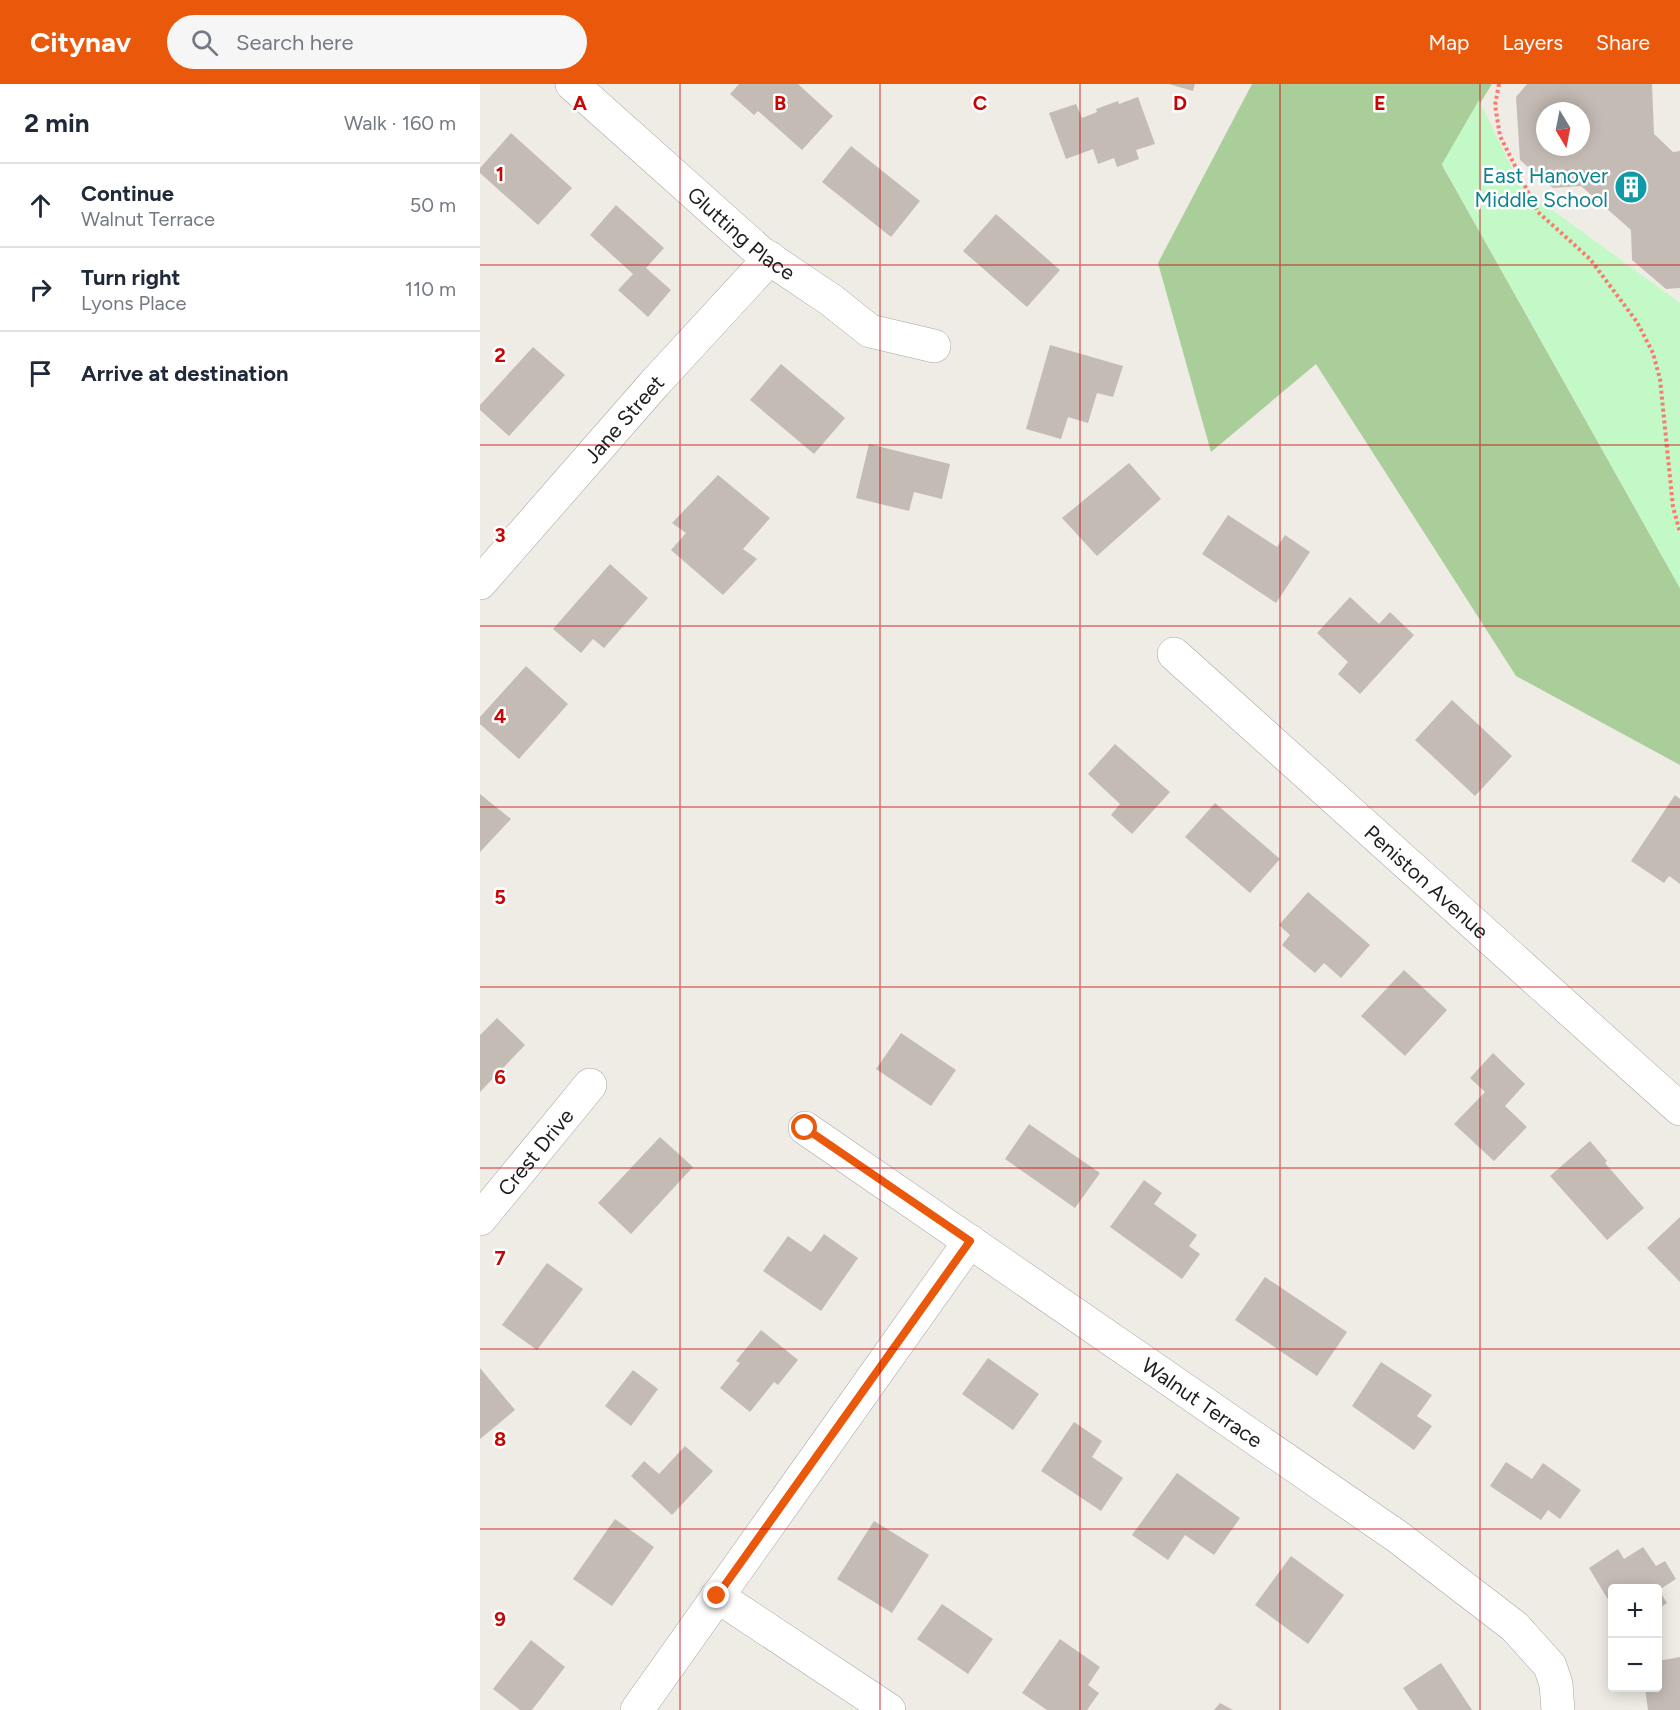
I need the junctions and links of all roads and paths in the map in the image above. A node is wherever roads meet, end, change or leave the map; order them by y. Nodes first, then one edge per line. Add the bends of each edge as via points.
1 (573, 84) edge
2 (1499, 84) edge
3 (770, 258) junction
4 (934, 346) dead end
5 (1680, 532) edge
6 (480, 583) edge
7 (1174, 654) dead end
8 (590, 1085) dead end
9 (1680, 1109) edge
10 (805, 1128) dead end
11 (480, 1219) edge
12 (970, 1241) junction
13 (717, 1596) junction
14 (637, 1710) edge
15 (889, 1710) edge
16 (1558, 1710) edge

1 - 3 street, Glutting Place
2 - 5 path via 1495,105 1500,136 1538,212 1590,259 1637,322 1653,353 1660,379 1673,507
3 - 4 street, Glutting Place via 870,331
3 - 6 street, Jane Street
7 - 9 street, Peniston Avenue
8 - 11 street, Crest Drive
10 - 12 street, Walnut Terrace
12 - 13 street
12 - 16 street, Walnut Terrace via 1398,1537 1515,1627 1550,1666
13 - 14 street
13 - 15 street

